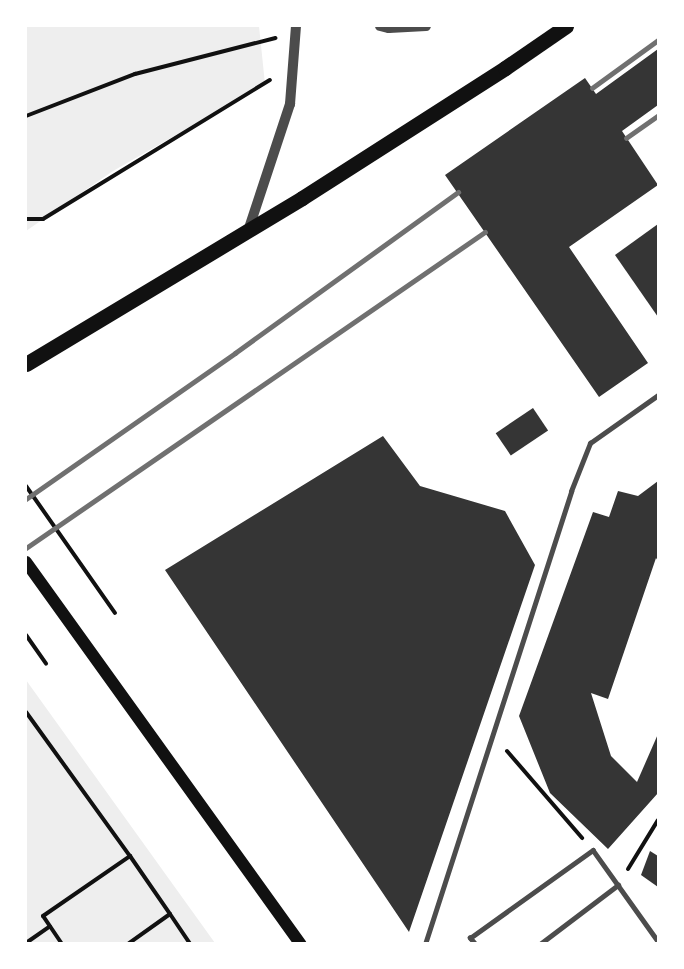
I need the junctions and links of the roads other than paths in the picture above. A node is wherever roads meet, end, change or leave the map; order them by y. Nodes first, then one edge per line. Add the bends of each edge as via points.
1 (296, 26) edge
2 (380, 26) edge
3 (426, 26) edge
4 (566, 26) edge
5 (249, 228) junction
6 (26, 364) edge
7 (658, 394) edge
8 (26, 562) edge
9 (618, 885) junction
10 (658, 941) edge
11 (301, 944) edge
12 (425, 944) edge
13 (475, 944) edge
14 (540, 944) edge

1 - 5 street via 290,104
2 - 3 street
4 - 5 main road
5 - 6 main road
7 - 12 street via 590,443 571,490
8 - 11 main road
9 - 10 lane
9 - 13 lane via 592,850 471,938
9 - 14 lane

